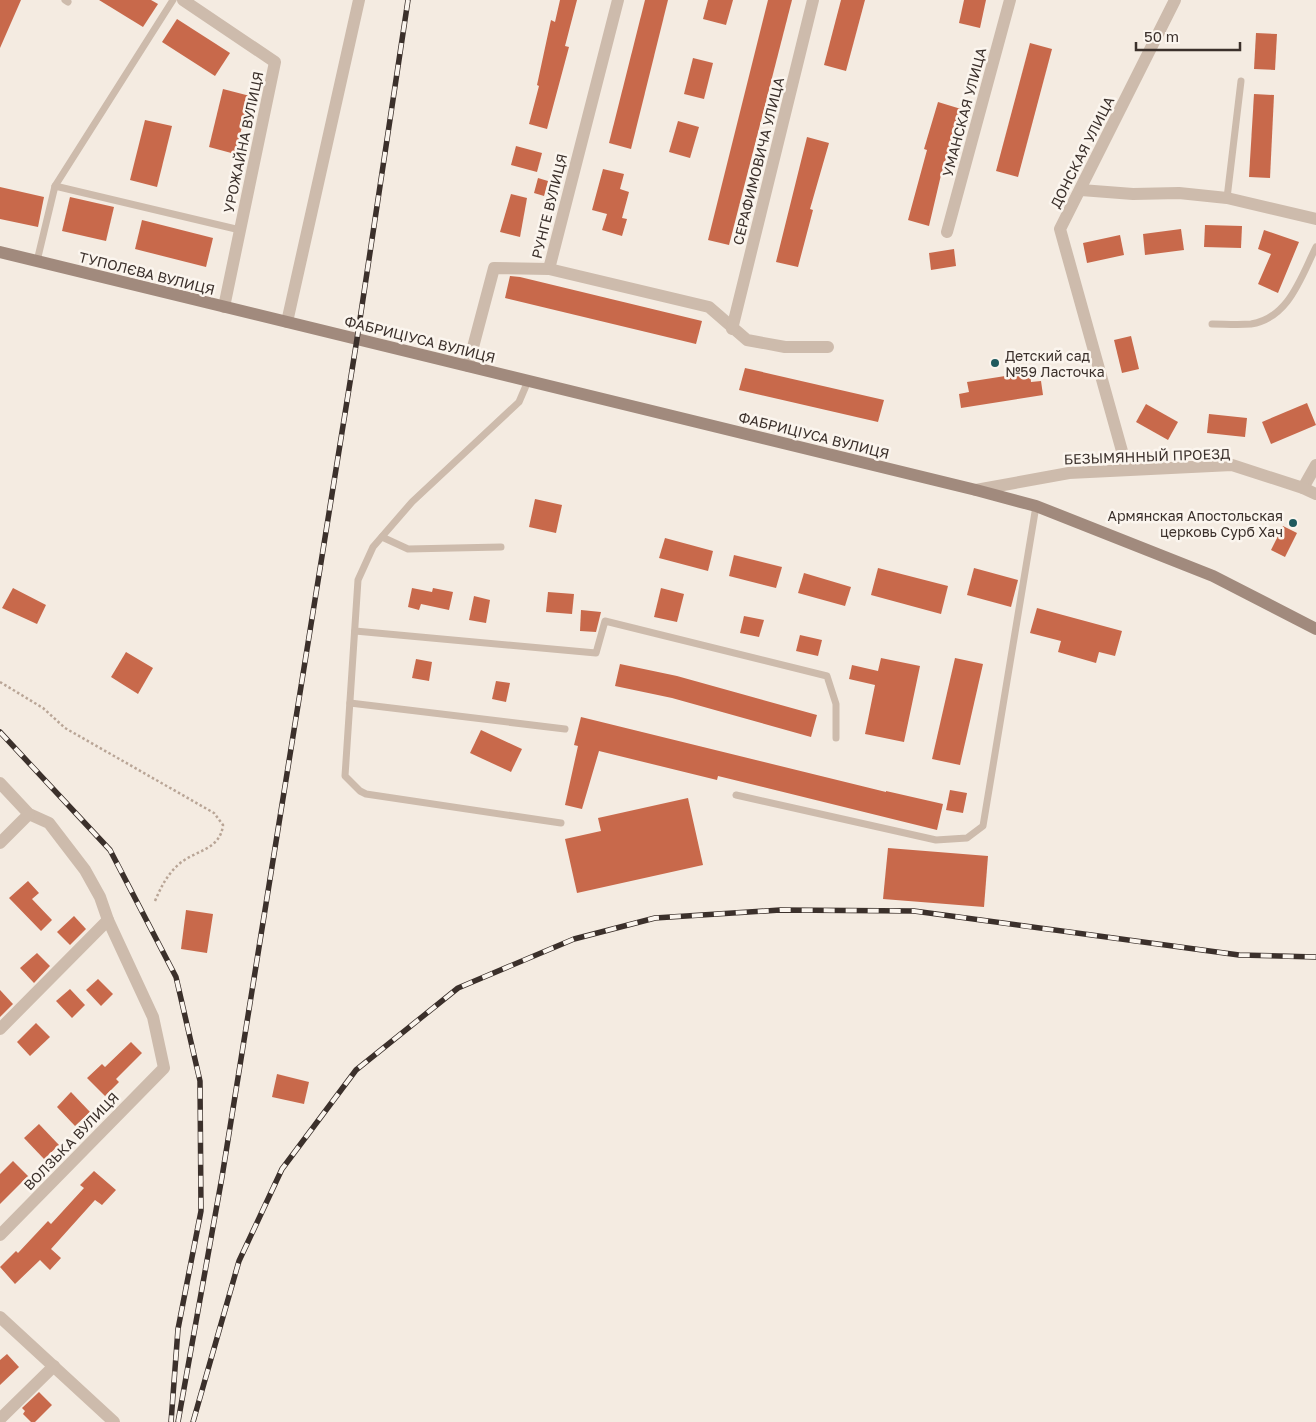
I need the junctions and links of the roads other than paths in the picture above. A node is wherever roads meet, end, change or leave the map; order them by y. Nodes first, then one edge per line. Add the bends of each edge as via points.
1 (173, 0) edge
2 (183, 0) edge
3 (359, 0) edge
4 (618, 0) edge
5 (813, 0) edge
6 (1010, 0) edge
7 (1175, 0) edge
8 (1241, 80) dead end
9 (55, 186) junction
10 (1081, 190) junction
11 (1227, 198) junction
12 (1316, 219) edge
13 (240, 230) junction
14 (947, 232) dead end
15 (1316, 247) edge
16 (0, 252) edge
17 (37, 261) junction
18 (548, 269) junction
19 (224, 307) junction
20 (287, 322) junction
21 (1212, 324) dead end
22 (732, 329) junction
23 (828, 347) dead end
24 (468, 366) junction
25 (528, 381) junction
26 (1316, 465) edge
27 (1127, 469) junction
28 (1303, 488) junction
29 (976, 490) junction
30 (1316, 494) edge
31 (1036, 506) junction
32 (382, 537) junction
33 (501, 547) dead end
34 (1316, 629) edge
35 (355, 631) junction
36 (350, 703) junction
37 (565, 729) dead end
38 (836, 738) dead end
39 (0, 783) edge
40 (736, 795) dead end
41 (29, 814) junction
42 (561, 823) dead end
43 (0, 843) edge
44 (108, 920) junction
45 (0, 1029) edge
46 (0, 1235) edge
47 (0, 1317) edge
48 (54, 1366) junction
49 (0, 1419) edge
50 (114, 1422) edge

1 - 9 lane
2 - 13 street, УРОЖАЙНА ВУЛИЦЯ via 275,62
3 - 20 street
4 - 18 street, РУНГЕ ВУЛИЦЯ
5 - 22 street, СЕРАФИМОВИЧА УЛИЦА
6 - 14 street, УМАНСКАЯ УЛИЦА
7 - 10 street, ДОНСКАЯ УЛИЦА
8 - 11 lane
9 - 13 lane
9 - 17 lane
10 - 11 street
10 - 27 street, ДОНСКАЯ УЛИЦА via 1060,229
11 - 12 street
13 - 19 street, УРОЖАЙНА ВУЛИЦЯ
15 - 21 lane via 1291,298 1278,312 1252,324
16 - 17 main road, ТУПОЛЄВА ВУЛИЦЯ
17 - 19 main road, ТУПОЛЄВА ВУЛИЦЯ
18 - 22 street via 708,308
18 - 24 street, РУНГЕ ВУЛИЦЯ via 494,268
19 - 20 main road, ТУПОЛЄВА ВУЛИЦЯ
20 - 24 main road, ФАБРИЦІУСА ВУЛИЦЯ
22 - 23 street via 748,340 785,347
24 - 25 main road, ФАБРИЦІУСА ВУЛИЦЯ
25 - 29 main road, ФАБРИЦІУСА ВУЛИЦЯ
25 - 32 lane via 519,402 412,502
26 - 28 street
27 - 28 street, БЕЗЫМЯННЫЙ ПРОЕЗД via 1232,465
27 - 29 street, БЕЗЫМЯННЫЙ ПРОЕЗД via 1069,473
28 - 30 street, БЕЗЫМЯННЫЙ ПРОЕЗД
29 - 31 main road, ФАБРИЦІУСА ВУЛИЦЯ
31 - 34 main road, ФАБРИЦІУСА ВУЛИЦЯ via 1213,576
31 - 40 lane via 983,826 967,838 936,840
32 - 33 lane via 408,549
32 - 35 lane via 358,580
35 - 36 lane
35 - 38 lane via 596,653 605,621 827,676 836,704
36 - 37 lane
36 - 42 lane via 345,776 360,792
39 - 41 street
41 - 43 street
41 - 44 street via 49,823 68,847 100,897
44 - 45 street
44 - 46 street, ВОЛЗЬКА ВУЛИЦЯ via 153,1017 164,1068
47 - 48 street
48 - 49 street
48 - 50 street

